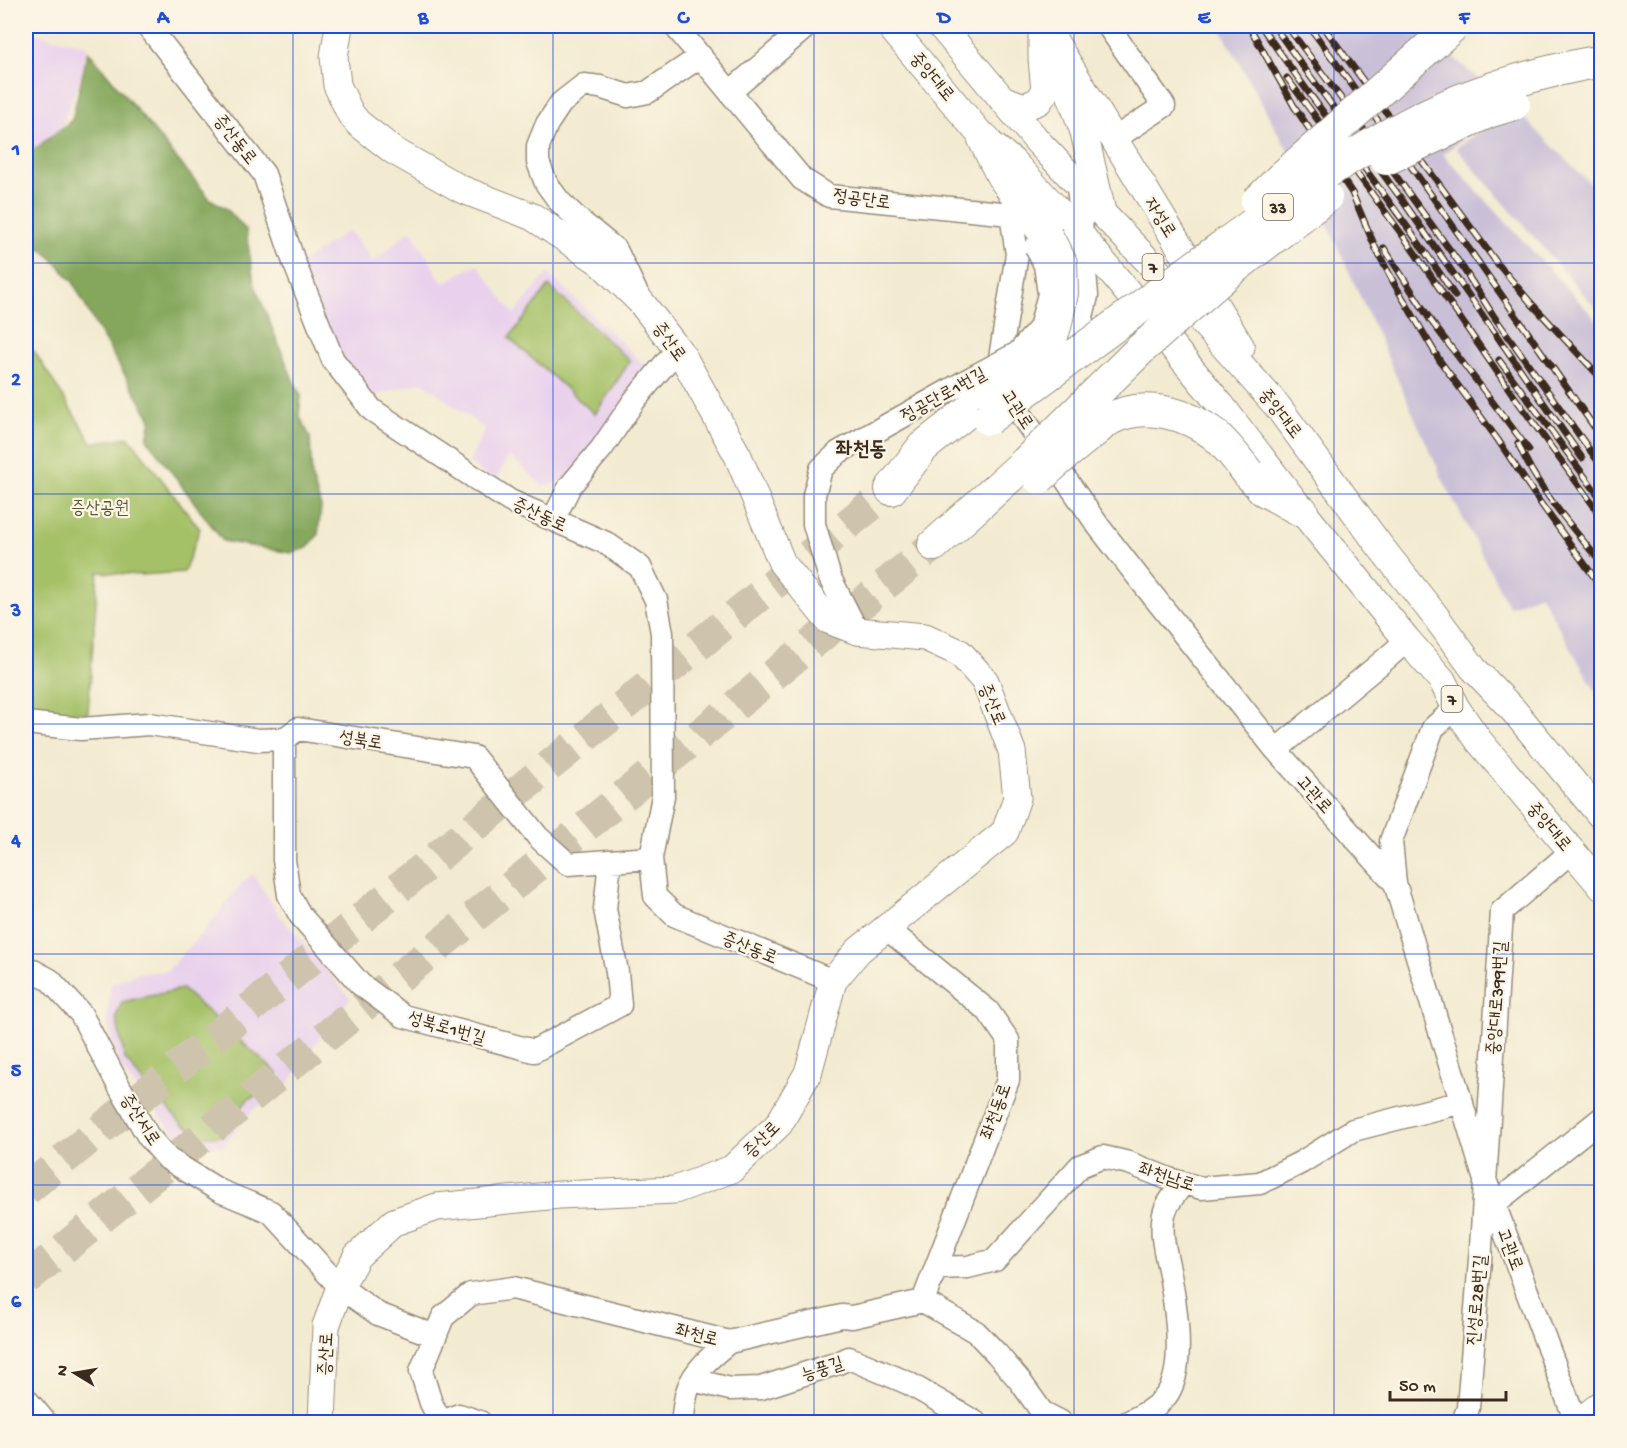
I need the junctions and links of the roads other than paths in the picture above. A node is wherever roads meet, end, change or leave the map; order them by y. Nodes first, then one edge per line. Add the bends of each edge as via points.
1 (148, 26) edge
2 (339, 26) edge
3 (675, 26) edge
4 (807, 26) edge
5 (890, 26) edge
6 (941, 26) edge
7 (1044, 26) edge
8 (1108, 26) edge
9 (1453, 26) edge
10 (701, 57) junction
11 (1602, 61) edge
12 (1602, 81) edge
13 (730, 92) junction
14 (1002, 99) junction
15 (1081, 99) junction
16 (1084, 132) junction
17 (984, 139) junction
18 (1114, 139) junction
19 (1039, 142) junction
20 (1002, 175) junction
21 (1078, 184) junction
22 (1041, 191) junction
23 (1102, 213) junction
24 (1011, 214) junction
25 (1083, 238) junction
26 (1041, 241) junction
27 (1183, 275) junction
28 (1116, 278) junction
29 (640, 301) junction
30 (682, 355) junction
31 (980, 400) junction
32 (1278, 407) junction
33 (1021, 415) junction
34 (1032, 470) junction
35 (891, 489) tunnel mouth
36 (1302, 511) junction
37 (552, 520) junction
38 (942, 538) tunnel mouth
39 (857, 631) junction
40 (1407, 640) junction
41 (1456, 708) junction
42 (26, 723) edge
43 (284, 739) junction
44 (1276, 750) junction
45 (1602, 817) edge
46 (1572, 851) junction
47 (651, 858) junction
48 (610, 861) junction
49 (1395, 883) junction
50 (1602, 887) edge
51 (886, 928) junction
52 (26, 967) edge
53 (833, 981) junction
54 (1461, 1102) junction
55 (1602, 1118) edge
56 (1484, 1177) junction
57 (1183, 1183) junction
58 (1494, 1204) junction
59 (936, 1268) junction
60 (340, 1287) junction
61 (922, 1301) junction
62 (435, 1336) junction
63 (729, 1342) junction
64 (693, 1380) junction
65 (26, 1399) edge
66 (1602, 1404) edge
67 (45, 1422) edge
68 (322, 1422) edge
69 (442, 1422) edge
70 (480, 1422) edge
71 (682, 1422) edge
72 (975, 1422) edge
73 (1061, 1422) edge
74 (1128, 1422) edge
75 (1463, 1422) edge
76 (1578, 1422) edge

1 - 37 street, 증산동로 via 264,174 333,360 372,410 510,501
2 - 29 main road, 증산로 via 334,57 337,85 358,123 394,151 460,189 533,217 600,262
3 - 10 street, 정공단로
4 - 13 street
5 - 17 main road, 중앙대로 / 7
6 - 14 main road, 중앙대로 / 7
7 - 14 main road via 1042,59 1046,91 1039,101 1024,107
7 - 15 main road, 자성로
8 - 18 street via 1164,106
9 - 27 highway, bridge via 1281,178
10 - 13 street, 정공단로
10 - 29 street via 648,92 628,96 584,85 561,104 538,146 538,162 546,183 559,201 616,250
11 - 27 highway, 33, bridge via 1523,79 1416,120 1355,154
12 - 34 highway, 33, bridge via 1488,112 1389,157 1330,194 1229,272 1150,342
13 - 24 street, 정공단로 via 802,180 829,196
14 - 19 main road, 중앙대로 / 7
15 - 16 main road
15 - 18 main road, 자성로
15 - 19 main road via 1068,142 1056,147
16 - 21 main road
16 - 23 main road
17 - 20 highway
17 - 22 main road, 중앙대로 / 7 via 1012,160
18 - 32 main road, 자성로
19 - 21 main road, 중앙대로 / 7
20 - 24 street via 1002,195
20 - 26 highway
21 - 22 main road via 1063,192
21 - 23 main road, 중앙대로 / 7
21 - 25 street
22 - 25 main road, 중앙대로 / 7
23 - 28 main road
23 - 32 main road, 중앙대로 / 7
24 - 26 street
24 - 33 street, 고관로 via 1017,254 997,376
25 - 28 main road, 중앙대로 / 7
25 - 33 street via 1087,296 1076,340
26 - 31 highway, bridge via 1061,263 1062,293 1052,336 1042,350
27 - 31 highway, 33, bridge
28 - 36 main road, 중앙대로 / 7
29 - 30 main road, 증산로
30 - 37 street via 669,359 634,401 570,486
30 - 39 main road, 증산로 via 738,456 782,563 828,620
31 - 35 highway, 33
31 - 39 street, 정공단로1번길 via 838,452 821,469 814,495 814,524 830,578
32 - 45 main road, 중앙대로 / 7 via 1473,668
33 - 44 street, 고관로 via 1099,527
34 - 36 highway, bridge via 1110,419 1132,411 1173,414 1195,421 1216,436 1264,490
34 - 38 highway, 33
36 - 40 main road, 중앙대로 / 7
37 - 47 street, 증산동로 via 606,543 640,567 656,600 662,633 663,796
39 - 51 main road, 증산로 via 925,637 960,653 985,681 1012,751 1017,798 1005,832
40 - 41 main road, 중앙대로 / 7 via 1442,680
40 - 44 street
41 - 46 main road, 중앙대로 / 7
41 - 49 street via 1433,728 1391,842
42 - 43 street, 성북로 via 81,729 149,724 258,740
43 - 48 street, 성북로 via 298,729 474,757 538,837 568,864
43 - 48 street, 성북로1번길 via 284,860 289,895 300,915 360,984 403,1016 534,1051 620,1005 605,909
44 - 49 street, 고관로
46 - 50 main road, 중앙대로 / 7
46 - 56 street, 중앙대로399번길 via 1502,911
47 - 48 street, 성북로
47 - 53 street, 증산동로 via 655,896 674,915
49 - 54 street, 고관로
51 - 53 main road, 증산로 via 858,951
51 - 59 street, 좌천동로 via 988,1011 1008,1040 1008,1080
52 - 60 street, 증산서로 via 50,980 81,1014 148,1136 168,1159 220,1191 272,1212
53 - 60 main road, 증산로 via 808,1073 779,1124 732,1169 675,1190 559,1195 437,1207 394,1222 357,1256
54 - 56 street, 고관로
54 - 57 street, 좌천남로 via 1353,1130 1260,1183 1201,1188
55 - 58 street
56 - 58 street, 고관로
56 - 75 street, 진성로28번길 via 1468,1408
57 - 59 street, 좌천남로 via 1129,1162 1103,1158 1080,1166 995,1260 968,1267
57 - 74 street via 1164,1212 1162,1235 1177,1332 1176,1372 1167,1394 1150,1412
58 - 76 street, 고관로
59 - 61 street, 좌천동로
60 - 62 street via 378,1314
60 - 68 main road, 증산로 via 326,1326
61 - 63 street, 좌천로
61 - 73 street via 976,1332 1042,1412
62 - 63 street, 좌천로 via 443,1317 471,1294 513,1288
62 - 69 street, 좌천로 via 421,1371
63 - 64 street via 708,1359
64 - 71 street
64 - 72 street, 능풍길 via 730,1389 761,1388 849,1358 908,1383
65 - 67 street
66 - 76 main road
69 - 70 street via 459,1415

